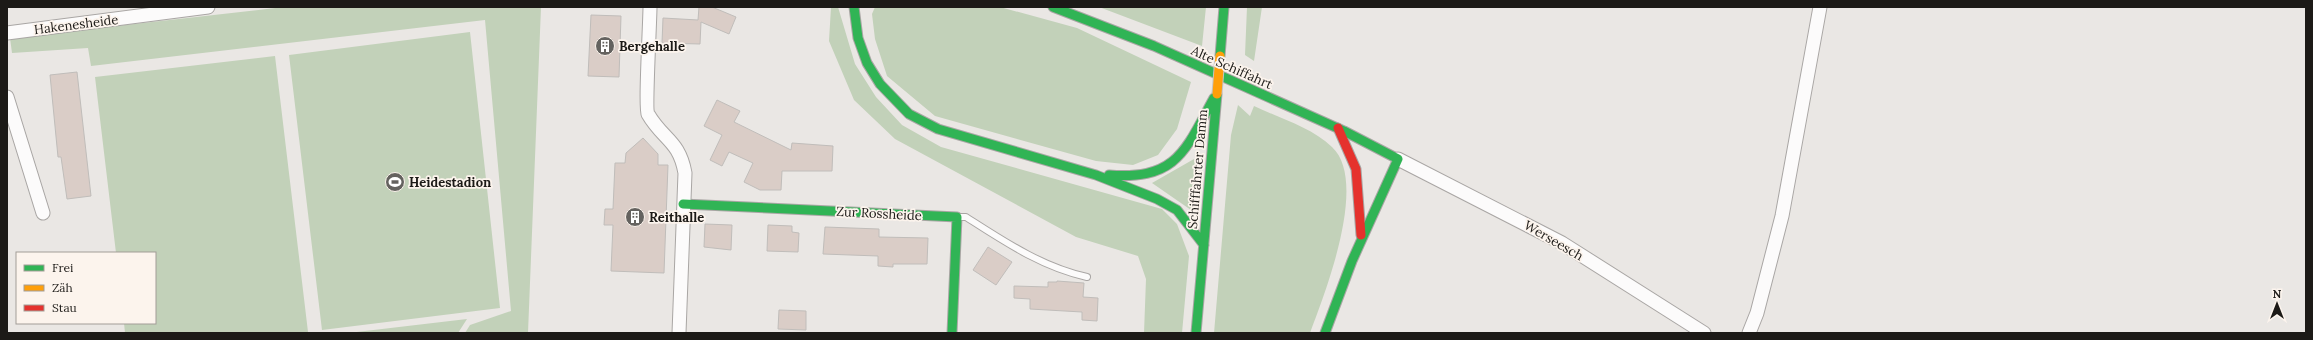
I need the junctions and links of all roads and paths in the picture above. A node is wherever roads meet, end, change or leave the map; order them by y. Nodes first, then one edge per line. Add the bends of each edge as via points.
1 (208, 7) edge
2 (650, 7) edge
3 (854, 7) edge
4 (1053, 7) edge
5 (1224, 7) edge
6 (1820, 7) edge
7 (167, 10) edge
8 (7, 33) edge
9 (1217, 94) junction
10 (7, 97) edge
11 (1338, 128) junction
12 (1398, 159) junction
13 (1096, 175) junction
14 (683, 204) junction
15 (43, 213) dead end
16 (958, 217) junction
17 (1362, 239) junction
18 (1204, 245) junction
19 (1087, 277) dead end
20 (679, 333) edge
21 (952, 333) edge
22 (1196, 333) edge
23 (1325, 333) edge
24 (1704, 333) edge
25 (1749, 333) edge

1 - 7 street, Hakenesheide
2 - 14 street via 647,113 661,132 676,146 682,159 685,173
3 - 13 main road via 858,38 867,63 880,84 909,114 938,129
4 - 11 main road, Alte Schiffahrt via 1080,16
5 - 9 main road, Schifffahrter Damm, bridge
6 - 25 street via 1782,216 1757,313
7 - 8 street, Hakenesheide
9 - 13 main road via 1185,148 1173,163 1151,174
9 - 18 main road, Schifffahrter Damm
10 - 15 street
11 - 12 main road, Alte Schiffahrt
11 - 17 main road via 1356,169
12 - 17 main road
12 - 24 street, Werseesch via 1562,243
13 - 18 main road via 1157,199 1177,210
14 - 16 main road, Zur Rossheide
14 - 20 street
16 - 19 lane via 966,217 1020,251 1065,272
16 - 21 main road
17 - 23 main road
18 - 22 main road, Schifffahrter Damm

